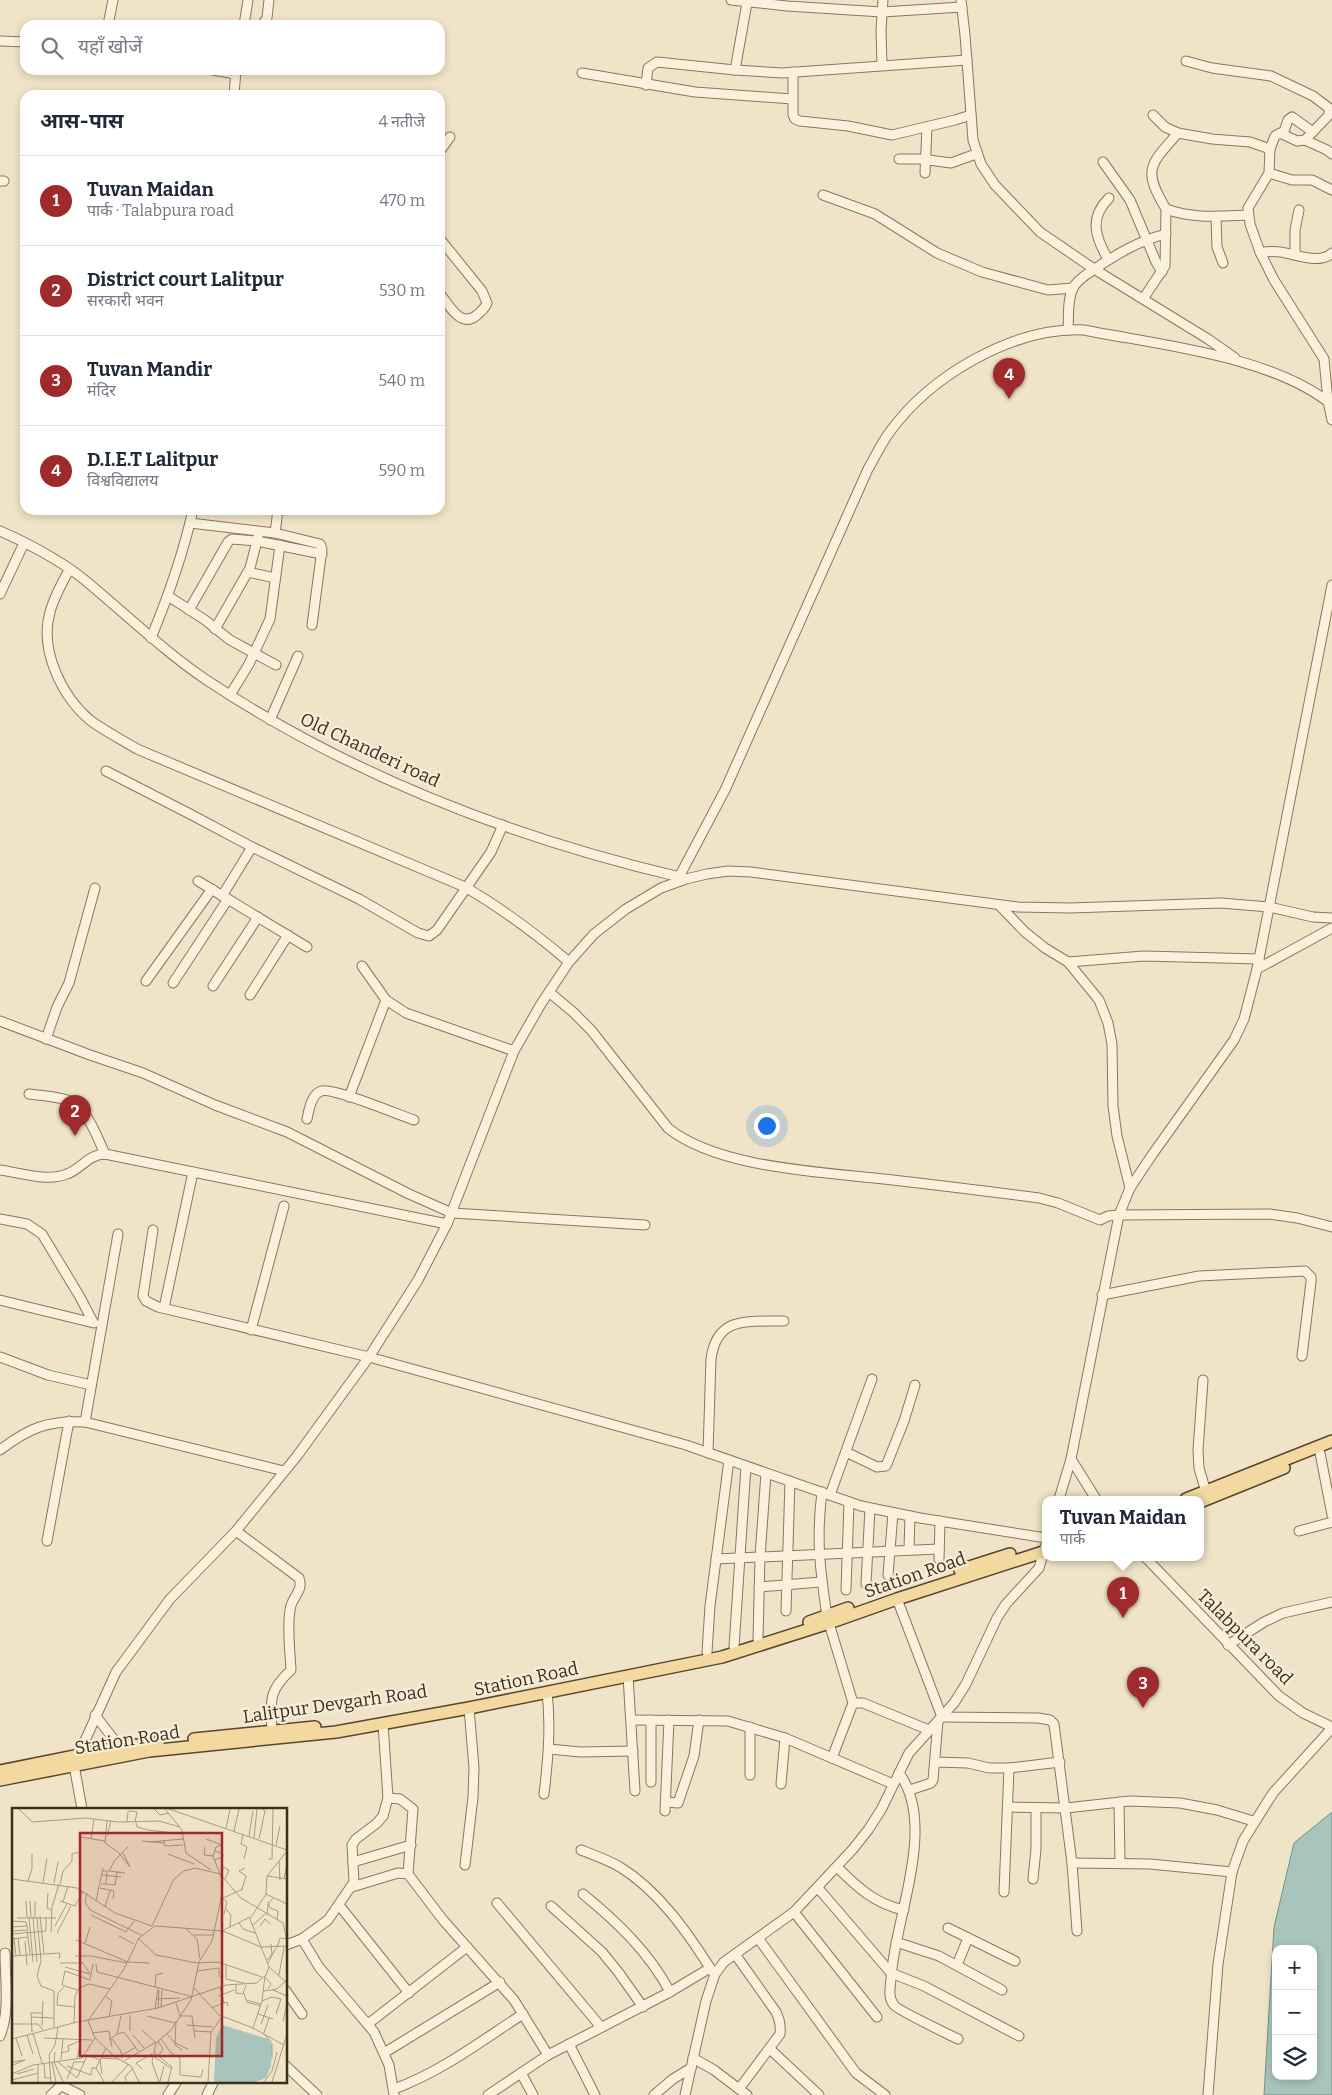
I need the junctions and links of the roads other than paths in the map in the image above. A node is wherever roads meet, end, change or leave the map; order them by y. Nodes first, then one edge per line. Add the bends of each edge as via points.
1 (112, 0) edge
2 (248, 0) edge
3 (270, 0) edge
4 (731, 0) edge
5 (883, 0) edge
6 (748, 3) junction
7 (961, 3) edge
8 (818, 4) edge
9 (882, 12) junction
10 (109, 20) edge
11 (245, 20) edge
12 (266, 20) edge
13 (1, 41) edge
14 (20, 42) edge
15 (967, 60) junction
16 (1186, 61) dead end
17 (882, 66) junction
18 (734, 70) junction
19 (793, 72) junction
20 (582, 73) dead end
21 (235, 75) edge
22 (646, 85) junction
23 (234, 90) edge
24 (792, 99) junction
25 (971, 115) junction
26 (1153, 115) dead end
27 (927, 127) junction
28 (1313, 132) junction
29 (1178, 133) junction
30 (1283, 134) junction
31 (450, 138) dead end
32 (1305, 140) junction
33 (445, 144) edge
34 (1270, 149) junction
35 (976, 154) junction
36 (1332, 154) edge
37 (899, 159) dead end
38 (926, 160) junction
39 (1103, 162) dead end
40 (925, 173) dead end
41 (1269, 173) junction
42 (1332, 190) edge
43 (823, 195) dead end
44 (1109, 198) dead end
45 (1166, 209) junction
46 (1299, 210) dead end
47 (1248, 215) junction
48 (1216, 217) junction
49 (1166, 234) junction
50 (1147, 239) junction
51 (445, 245) edge
52 (1260, 252) junction
53 (1332, 253) edge
54 (1295, 254) junction
55 (1108, 259) junction
56 (1223, 263) dead end
57 (1094, 269) junction
58 (1162, 272) junction
59 (1073, 288) junction
60 (1143, 299) junction
61 (445, 300) edge
62 (1068, 330) junction
63 (1321, 352) junction
64 (1332, 358) edge
65 (1240, 361) junction
66 (1330, 403) edge
67 (1332, 420) edge
68 (192, 515) edge
69 (277, 515) edge
70 (190, 523) junction
71 (0, 532) edge
72 (275, 533) junction
73 (258, 536) junction
74 (24, 543) junction
75 (280, 545) junction
76 (322, 554) junction
77 (248, 572) junction
78 (75, 573) junction
79 (274, 578) junction
80 (1332, 585) edge
81 (0, 594) edge
82 (168, 596) junction
83 (189, 610) junction
84 (1329, 616) edge
85 (312, 625) dead end
86 (215, 629) junction
87 (151, 638) junction
88 (254, 653) junction
89 (298, 656) dead end
90 (276, 665) dead end
91 (230, 695) junction
92 (270, 720) junction
93 (106, 771) dead end
94 (503, 825) junction
95 (252, 847) junction
96 (682, 878) junction
97 (198, 881) dead end
98 (465, 887) junction
99 (95, 888) dead end
100 (212, 889) junction
101 (225, 897) junction
102 (999, 905) junction
103 (1269, 907) junction
104 (258, 918) junction
105 (1332, 921) edge
106 (288, 935) junction
107 (307, 947) dead end
108 (1259, 958) junction
109 (569, 962) junction
110 (1068, 962) junction
111 (362, 966) dead end
112 (1257, 969) junction
113 (146, 981) dead end
114 (173, 984) dead end
115 (213, 986) dead end
116 (552, 987) junction
117 (250, 995) dead end
118 (386, 1000) junction
119 (0, 1021) edge
120 (46, 1039) junction
121 (514, 1052) junction
122 (29, 1094) dead end
123 (349, 1096) junction
124 (307, 1119) dead end
125 (414, 1120) dead end
126 (105, 1154) junction
127 (0, 1170) edge
128 (193, 1172) junction
129 (1130, 1188) junction
130 (284, 1206) dead end
131 (452, 1212) junction
132 (1119, 1214) junction
133 (0, 1219) edge
134 (447, 1224) junction
135 (645, 1225) dead end
136 (1332, 1227) edge
137 (153, 1230) dead end
138 (118, 1234) dead end
139 (1102, 1295) junction
140 (0, 1300) edge
141 (164, 1308) junction
142 (784, 1321) dead end
143 (97, 1324) junction
144 (251, 1330) junction
145 (1302, 1356) dead end
146 (0, 1357) edge
147 (369, 1357) junction
148 (872, 1379) dead end
149 (1203, 1380) dead end
150 (91, 1385) junction
151 (915, 1385) dead end
152 (69, 1421) junction
153 (85, 1422) junction
154 (1332, 1441) edge
155 (1332, 1449) edge
156 (0, 1450) edge
157 (846, 1452) junction
158 (708, 1453) junction
159 (1320, 1453) junction
160 (1071, 1459) junction
161 (729, 1460) junction
162 (746, 1466) junction
163 (284, 1471) junction
164 (766, 1473) junction
165 (790, 1482) junction
166 (826, 1494) junction
167 (1060, 1496) edge
168 (1094, 1496) edge
169 (1203, 1496) edge
170 (1204, 1497) edge
171 (1204, 1497) edge
172 (849, 1502) junction
173 (870, 1508) junction
174 (893, 1513) junction
175 (1332, 1515) edge
176 (910, 1516) junction
177 (940, 1521) junction
178 (1332, 1522) edge
179 (236, 1531) junction
180 (1299, 1531) dead end
181 (1042, 1537) edge
182 (47, 1541) dead end
183 (1042, 1548) edge
184 (1042, 1548) edge
185 (939, 1549) junction
186 (909, 1550) junction
187 (890, 1552) junction
188 (867, 1553) junction
189 (847, 1554) junction
190 (788, 1556) junction
191 (818, 1556) junction
192 (739, 1558) junction
193 (760, 1558) junction
194 (1042, 1558) edge
195 (716, 1559) junction
196 (939, 1559) dead end
197 (1149, 1561) edge
198 (888, 1575) dead end
199 (822, 1582) junction
200 (866, 1584) dead end
201 (787, 1585) junction
202 (759, 1587) junction
203 (846, 1590) dead end
204 (897, 1599) junction
205 (1332, 1602) edge
206 (786, 1611) dead end
207 (828, 1620) junction
208 (758, 1639) junction
209 (1228, 1645) junction
210 (734, 1647) junction
211 (706, 1652) junction
212 (628, 1676) junction
213 (547, 1692) junction
214 (853, 1703) junction
215 (469, 1708) junction
216 (95, 1714) junction
217 (940, 1719) junction
218 (632, 1720) junction
219 (651, 1720) junction
220 (669, 1720) junction
221 (700, 1720) junction
222 (383, 1724) junction
223 (750, 1727) junction
224 (1332, 1728) edge
225 (929, 1730) junction
226 (272, 1732) junction
227 (785, 1738) junction
228 (549, 1749) junction
229 (123, 1751) junction
230 (633, 1752) junction
231 (832, 1758) junction
232 (76, 1760) junction
233 (935, 1762) junction
234 (1060, 1762) junction
235 (1009, 1768) junction
236 (0, 1771) edge
237 (899, 1773) junction
238 (750, 1775) dead end
239 (0, 1780) edge
240 (651, 1782) dead end
241 (782, 1784) dead end
242 (893, 1784) junction
243 (910, 1790) junction
244 (635, 1791) dead end
245 (544, 1794) dead end
246 (388, 1798) junction
247 (1119, 1802) junction
248 (1008, 1807) junction
249 (82, 1808) edge
250 (1036, 1808) junction
251 (1066, 1808) junction
252 (1253, 1822) junction
253 (411, 1845) junction
254 (581, 1850) dead end
255 (353, 1862) junction
256 (1072, 1863) junction
257 (1120, 1863) junction
258 (465, 1865) dead end
259 (837, 1867) junction
260 (1232, 1872) junction
261 (408, 1874) junction
262 (1033, 1879) dead end
263 (352, 1887) junction
264 (818, 1888) junction
265 (1004, 1892) dead end
266 (583, 1894) dead end
267 (497, 1904) dead end
268 (339, 1905) junction
269 (551, 1906) dead end
270 (904, 1910) junction
271 (794, 1912) junction
272 (948, 1928) dead end
273 (1077, 1931) dead end
274 (758, 1938) junction
275 (968, 1938) junction
276 (302, 1939) junction
277 (896, 1942) junction
278 (288, 1944) edge
279 (468, 1947) junction
280 (735, 1954) junction
281 (5, 1956) edge
282 (1015, 1961) dead end
283 (957, 1966) junction
284 (712, 1971) junction
285 (891, 1973) junction
286 (10, 1977) edge
287 (500, 1982) junction
288 (1002, 1990) dead end
289 (670, 1992) junction
290 (409, 1993) junction
291 (288, 1994) edge
292 (643, 2007) junction
293 (302, 2014) dead end
294 (522, 2014) junction
295 (878, 2017) dead end
296 (368, 2024) junction
297 (601, 2027) junction
298 (0, 2036) edge
299 (1019, 2036) dead end
300 (958, 2039) dead end
301 (569, 2044) junction
302 (770, 2049) junction
303 (384, 2053) junction
304 (548, 2055) junction
305 (693, 2058) junction
306 (288, 2068) edge
307 (691, 2068) junction
308 (521, 2073) junction
309 (176, 2082) edge
310 (214, 2082) edge
311 (65, 2088) edge
312 (394, 2092) edge
313 (743, 2092) edge
314 (51, 2095) edge
315 (80, 2095) edge
316 (168, 2095) edge
317 (207, 2095) edge
318 (317, 2095) edge
319 (488, 2095) edge
320 (533, 2095) edge
321 (596, 2095) edge
322 (654, 2095) edge
323 (685, 2095) edge
324 (819, 2095) edge
325 (885, 2095) edge
326 (1208, 2095) edge

1 - 10 street
2 - 11 street
3 - 12 street
4 - 6 street
5 - 9 street
6 - 8 street
6 - 18 street
7 - 9 street
7 - 15 street
8 - 9 street
9 - 17 street
13 - 14 street
15 - 17 street
15 - 25 street
16 - 28 street via 1261,74 1313,96 1326,104 1330,112
17 - 19 street
18 - 19 street
18 - 22 street via 657,62 648,68
19 - 24 street
20 - 22 street
21 - 23 street
22 - 24 street
24 - 27 street via 793,115 800,121 892,135
25 - 27 street
25 - 35 street
26 - 29 street via 1165,127
27 - 38 street
28 - 30 street via 1292,117
28 - 32 street
29 - 34 street via 1250,142
29 - 45 street via 1152,164 1154,185
30 - 32 street via 1297,141
30 - 34 street via 1274,136
31 - 33 street
32 - 36 street
34 - 41 street
35 - 38 street via 951,163
35 - 57 street via 995,185 1040,232
37 - 38 street
38 - 40 street
39 - 50 street via 1130,200
41 - 42 street via 1292,180 1312,180
41 - 47 street via 1251,202
43 - 59 street via 875,214 938,253 982,272 1048,290
44 - 55 street via 1100,210 1096,232
45 - 48 street via 1184,215
45 - 49 street
46 - 54 street
47 - 48 street
47 - 52 street
48 - 56 street via 1218,247
49 - 50 street
49 - 58 street via 1167,259
50 - 55 street
50 - 58 street
51 - 61 street via 488,303 472,319 466,320 461,319
52 - 54 street
52 - 63 street via 1288,303
53 - 54 street via 1318,259
55 - 57 street
57 - 59 street
57 - 60 street
58 - 60 street
59 - 62 street
60 - 65 street
62 - 65 street via 1084,330
62 - 96 street via 1006,343 976,359 926,391 888,434 868,469 725,790
63 - 64 street
63 - 66 street
65 - 66 street via 1297,381
66 - 67 street
68 - 70 street
69 - 72 street
70 - 73 street
70 - 82 street
71 - 74 street, Old Chanderi road
72 - 73 street
72 - 76 street via 318,542 322,546
73 - 75 street
73 - 77 street
73 - 83 street via 230,540
74 - 78 street, Old Chanderi road
74 - 81 street
75 - 76 street
75 - 79 street
76 - 85 street
77 - 79 street
77 - 86 street
78 - 87 street, Old Chanderi road
78 - 98 street via 50,613 48,647 61,683 76,707 92,721 137,748
79 - 88 street via 270,619
80 - 84 street
82 - 83 street
82 - 87 street
83 - 86 street
84 - 103 street
86 - 88 street
87 - 91 street, Old Chanderi road
88 - 90 street
88 - 91 street
89 - 92 street
91 - 92 street, Old Chanderi road
92 - 94 street, Old Chanderi road via 332,754
93 - 95 street
94 - 96 street, Old Chanderi road via 589,854
94 - 98 street via 491,852
95 - 98 street via 359,899 424,936 433,934
95 - 101 street
96 - 102 street via 728,871 751,872
96 - 109 street via 626,909 594,934
97 - 100 street
98 - 109 street via 531,930
99 - 120 street via 69,983
100 - 101 street
100 - 113 street
101 - 104 street
101 - 114 street
102 - 103 street via 1070,908 1221,903
102 - 110 street via 1025,932
103 - 105 street
103 - 108 street
104 - 106 street
104 - 115 street
105 - 112 street
106 - 107 street
106 - 117 street
108 - 110 street via 1144,956
108 - 112 street
109 - 116 street
110 - 129 street via 1099,1000 1108,1023 1115,1121
111 - 118 street
112 - 129 street via 1244,1019 1234,1040
116 - 121 street
116 - 132 street via 591,1030 664,1124 680,1138 694,1144 748,1161 1039,1198 1104,1218
118 - 121 street via 406,1013
118 - 123 street
119 - 120 street
120 - 131 street via 143,1073 287,1132 409,1194
121 - 131 street
122 - 126 street via 73,1102 90,1123
123 - 124 street via 320,1091 312,1101
123 - 125 street
126 - 127 street via 95,1156 59,1177
126 - 128 street
128 - 134 street
128 - 141 street
129 - 132 street
130 - 144 street
131 - 134 street
131 - 135 street
132 - 136 street via 1269,1214
132 - 139 street
133 - 143 street via 27,1224 42,1234
134 - 147 street via 418,1280
137 - 141 street via 143,1296 152,1305
138 - 143 street
139 - 145 street via 1199,1276 1305,1271 1311,1282
139 - 160 street
140 - 143 street
141 - 144 street
142 - 158 street via 743,1322 717,1336 711,1359
143 - 150 street
144 - 147 street
146 - 150 street via 48,1375
147 - 158 street
147 - 163 street
148 - 157 street
149 - 169 street via 1198,1450
150 - 153 street
151 - 157 street via 886,1466 877,1467
152 - 153 street
152 - 156 street via 37,1426
152 - 182 street
153 - 163 street
154 - 170 main road
155 - 159 main road
157 - 166 street
158 - 161 street
159 - 171 main road
159 - 175 street
160 - 167 street
160 - 168 street
161 - 162 street
161 - 195 street
162 - 164 street
162 - 192 street
163 - 179 street
164 - 165 street
164 - 193 street
165 - 166 street
165 - 190 street
166 - 172 street
166 - 191 street via 819,1516
172 - 173 street
172 - 189 street
173 - 174 street
173 - 188 street
174 - 176 street
174 - 187 street
176 - 177 street
176 - 186 street
177 - 181 street
177 - 185 street
178 - 180 street
179 - 216 street via 170,1599 116,1672
179 - 226 street via 299,1578 301,1584 290,1608 291,1670 277,1685 270,1699
183 - 204 main road, Station Road
184 - 207 main road, Lalitpur Devgarh Road via 988,1561
185 - 186 street
185 - 196 street
186 - 187 street
187 - 188 street
187 - 198 street
188 - 189 street
188 - 200 street
189 - 191 street
189 - 203 street
190 - 191 street
190 - 193 street
190 - 201 street
191 - 199 street
192 - 193 street
192 - 195 street
192 - 210 street
193 - 202 street
194 - 217 street via 1039,1568 997,1618 966,1684
195 - 211 street
197 - 209 street, Talabpura road
199 - 201 street
199 - 207 street
201 - 202 street
201 - 206 street
202 - 208 street
204 - 207 main road, Station Road
204 - 217 street
205 - 209 street via 1283,1613
207 - 208 main road, Lalitpur Devgarh Road
207 - 212 main road, Station Road via 722,1656
207 - 214 street
208 - 210 main road, Lalitpur Devgarh Road
209 - 224 street, Talabpura road via 1279,1696
210 - 211 main road, Lalitpur Devgarh Road
211 - 226 main road, Lalitpur Devgarh Road via 422,1711
212 - 213 main road, Station Road
212 - 218 street
213 - 215 main road, Station Road
213 - 228 street
214 - 225 street via 863,1703
214 - 231 street
215 - 222 main road, Station Road
215 - 258 street via 474,1768
216 - 229 street
216 - 232 street
217 - 225 street
217 - 233 street
217 - 234 street via 1050,1720 1056,1730
218 - 219 street
218 - 230 street
219 - 220 street
219 - 240 street
220 - 221 street
220 - 221 street via 666,1807 678,1803 694,1756
221 - 223 street via 728,1721
222 - 229 main road, Station Road via 289,1738
222 - 246 street
223 - 227 street
223 - 238 street
224 - 252 street via 1273,1793
225 - 237 street via 909,1753
226 - 229 main road, Lalitpur Devgarh Road
227 - 231 street
227 - 241 street
228 - 230 street
228 - 245 street
229 - 232 main road, Lalitpur Devgarh Road
230 - 244 street
231 - 242 street
232 - 236 main road, Lalitpur Devgarh Road
232 - 239 main road, Station Road
232 - 249 street
233 - 235 street
233 - 243 street via 931,1782
234 - 235 street
234 - 251 street
235 - 248 street
237 - 242 street
237 - 243 street
242 - 259 street via 868,1830
243 - 270 street via 915,1808 913,1858
246 - 253 street via 400,1799 413,1809
246 - 255 street via 383,1816 352,1845
247 - 251 street
247 - 252 street via 1180,1803 1217,1810
247 - 257 street
248 - 250 street
248 - 265 street
250 - 251 street
250 - 262 street
251 - 256 street
252 - 260 street
253 - 255 street
253 - 261 street
254 - 284 street via 620,1867 641,1883 683,1929
255 - 263 street
256 - 257 street
256 - 273 street
257 - 260 street via 1191,1866
259 - 264 street
259 - 270 street via 870,1897 881,1904
260 - 326 street via 1218,1964
261 - 263 street via 398,1873
261 - 279 street
263 - 268 street
264 - 271 street
264 - 285 street
266 - 289 street via 614,1920 648,1957
267 - 297 street
268 - 276 street via 328,1920
268 - 290 street
269 - 292 street via 602,1952
270 - 277 street
271 - 274 street
271 - 295 street
272 - 275 street
274 - 280 street
274 - 325 street via 856,2073
275 - 282 street
275 - 283 street
276 - 278 street
276 - 296 street via 318,1967
277 - 283 street
277 - 285 street
279 - 287 street
279 - 290 street
280 - 284 street
280 - 302 street via 780,2019 780,2034
281 - 286 street
283 - 288 street
284 - 289 street
284 - 305 street
285 - 299 street via 924,1986
285 - 300 street via 890,1996 894,2005
286 - 298 street
287 - 294 street
287 - 303 street
289 - 292 street
290 - 296 street
291 - 293 street
292 - 297 street
294 - 304 street
294 - 312 street via 445,2066
296 - 303 street
297 - 301 street
301 - 304 street
301 - 321 street
302 - 313 street
302 - 324 street
303 - 312 street
304 - 308 street
305 - 307 street
305 - 313 street
306 - 318 street
307 - 322 street
307 - 323 street
308 - 319 street
308 - 320 street
309 - 316 street
310 - 317 street
311 - 314 street
311 - 315 street

